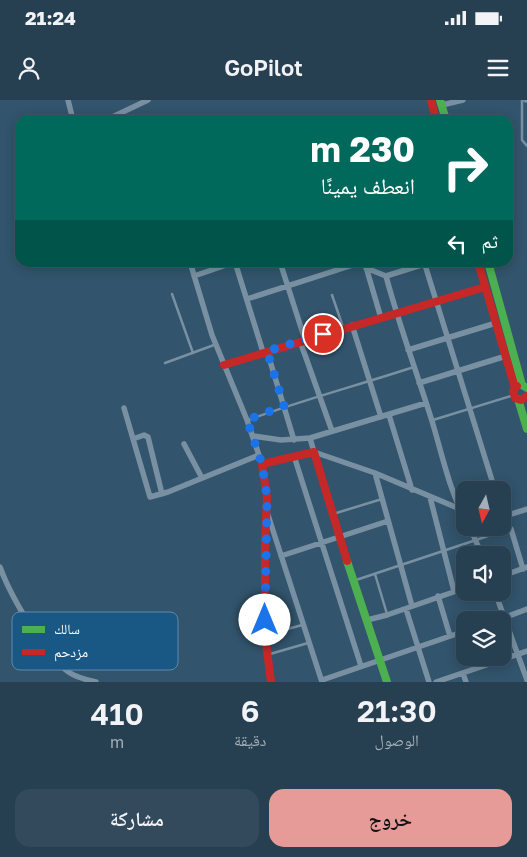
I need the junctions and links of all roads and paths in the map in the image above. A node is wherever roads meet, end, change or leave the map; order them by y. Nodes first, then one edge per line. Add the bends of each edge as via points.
1 (68, 100) edge
2 (148, 100) edge
3 (431, 100) edge
4 (463, 100) edge
5 (522, 100) edge
6 (441, 102) edge
7 (72, 115) edge
8 (116, 115) edge
9 (435, 115) edge
10 (445, 115) edge
11 (527, 146) edge
12 (191, 267) edge
13 (220, 267) edge
14 (237, 267) edge
15 (282, 267) edge
16 (354, 267) edge
17 (365, 267) edge
18 (370, 267) edge
19 (418, 267) edge
20 (429, 267) edge
21 (479, 267) edge
22 (489, 267) edge
23 (194, 276) junction
24 (386, 276) junction
25 (288, 286) junction
26 (485, 287) junction
27 (172, 294) dead end
28 (332, 295) dead end
29 (247, 299) junction
30 (436, 303) junction
31 (396, 314) junction
32 (381, 318) junction
33 (496, 323) junction
34 (352, 326) junction
35 (343, 328) junction
36 (446, 338) junction
37 (303, 340) junction
38 (216, 344) junction
39 (408, 350) junction
40 (265, 352) junction
41 (193, 353) junction
42 (506, 356) junction
43 (164, 363) dead end
44 (224, 366) junction
45 (414, 367) junction
46 (458, 371) junction
47 (370, 381) junction
48 (420, 383) junction
49 (521, 389) edge
50 (320, 397) junction
51 (527, 397) edge
52 (426, 403) junction
53 (284, 406) junction
54 (124, 408) dead end
55 (470, 409) junction
56 (389, 415) junction
57 (381, 417) junction
58 (247, 420) junction
59 (432, 420) junction
60 (527, 429) edge
61 (332, 431) junction
62 (253, 436) junction
63 (310, 438) junction
64 (133, 439) junction
65 (294, 440) junction
66 (184, 444) dead end
67 (314, 452) junction
68 (259, 455) junction
69 (294, 456) junction
70 (262, 464) junction
71 (375, 473) junction
72 (202, 478) junction
73 (492, 481) edge
74 (412, 490) junction
75 (162, 494) junction
76 (456, 496) edge
77 (430, 498) junction
78 (382, 499) junction
79 (456, 508) edge
80 (527, 508) edge
81 (267, 512) junction
82 (511, 513) edge
83 (332, 514) junction
84 (388, 521) junction
85 (511, 529) edge
86 (339, 536) junction
87 (475, 536) edge
88 (487, 536) edge
89 (477, 539) junction
90 (320, 542) junction
91 (479, 546) edge
92 (444, 552) junction
93 (281, 556) junction
94 (401, 566) junction
95 (0, 567) edge
96 (525, 568) edge
97 (511, 573) edge
98 (376, 574) junction
99 (354, 581) junction
100 (454, 591) joint
101 (438, 596) junction
102 (409, 607) junction
103 (527, 609) edge
104 (23, 612) edge
105 (387, 615) junction
106 (511, 615) edge
107 (367, 620) junction
108 (304, 624) junction
109 (456, 634) edge
110 (265, 635) junction
111 (450, 636) junction
112 (511, 640) edge
113 (309, 642) junction
114 (418, 647) junction
115 (527, 651) edge
116 (518, 654) junction
117 (267, 655) junction
118 (380, 660) junction
119 (361, 666) junction
120 (65, 670) edge
121 (463, 673) junction
122 (527, 680) edge
123 (322, 681) edge
124 (96, 682) edge
125 (271, 682) edge
126 (387, 682) edge
127 (429, 682) edge
128 (436, 682) edge
129 (466, 682) edge

1 - 7 street
2 - 8 street
3 - 9 street
4 - 6 street
5 - 11 lane via 522,140
6 - 10 street
12 - 23 street
13 - 23 street
14 - 29 street
15 - 25 street
16 - 25 street
17 - 32 street
18 - 24 street
19 - 24 street
20 - 30 street
21 - 26 street
22 - 49 street
23 - 38 street
24 - 31 street
25 - 29 street
25 - 37 street
26 - 30 street
26 - 33 street
27 - 41 lane
28 - 35 lane
29 - 40 street
30 - 31 street
30 - 36 street
31 - 32 street
31 - 39 street
32 - 34 street
33 - 36 street
33 - 42 street
34 - 35 street
34 - 47 street
35 - 37 street
36 - 39 street
36 - 46 street
37 - 40 street
37 - 50 street
38 - 41 lane
38 - 44 street
39 - 45 street
40 - 44 street
40 - 53 street
41 - 43 lane
42 - 46 street
42 - 49 street
44 - 58 street
45 - 47 lane
45 - 48 street
46 - 48 street
46 - 55 street
47 - 50 lane
47 - 57 street
48 - 52 street
49 - 51 street via 524,399
49 - 55 lane
49 - 60 street
50 - 53 lane
50 - 61 street
52 - 56 street
52 - 59 street
53 - 58 lane
53 - 65 street
54 - 64 street
55 - 59 lane
55 - 73 street
56 - 57 street
56 - 74 street
57 - 61 street
58 - 62 street
59 - 76 street
61 - 63 street
62 - 65 street
62 - 68 street
63 - 65 street
63 - 67 street
64 - 75 street via 148,495
64 - 75 street via 144,435 148,437
66 - 72 street
67 - 69 street
67 - 71 street
67 - 83 street
68 - 70 street
68 - 72 street
69 - 70 street
69 - 90 street
70 - 81 street
71 - 74 street
71 - 78 street
72 - 75 street
74 - 77 street
77 - 79 street
77 - 92 street
78 - 83 lane
78 - 84 street
80 - 82 street
81 - 93 street
81 - 110 street
83 - 86 street
84 - 86 street
84 - 94 street
85 - 96 street
86 - 90 street
86 - 99 street
87 - 89 street
88 - 89 lane
89 - 91 street
89 - 92 lane
90 - 93 street
90 - 119 street
92 - 94 lane
92 - 100 street
93 - 108 street
94 - 98 lane
94 - 102 street
95 - 104 street
96 - 97 street
98 - 99 lane
98 - 105 lane
99 - 107 street
100 - 101 street
101 - 102 street
101 - 111 street
102 - 105 street
102 - 114 street
103 - 106 street
105 - 107 street
107 - 118 street
108 - 110 lane
108 - 113 street
109 - 111 street
110 - 117 street
111 - 114 street
112 - 116 street
113 - 117 lane
113 - 123 street
114 - 118 street
114 - 127 street
115 - 116 street
116 - 121 street
116 - 122 street
117 - 125 street
118 - 119 street
118 - 126 street
119 - 123 street
120 - 124 street
121 - 128 street
121 - 129 street

